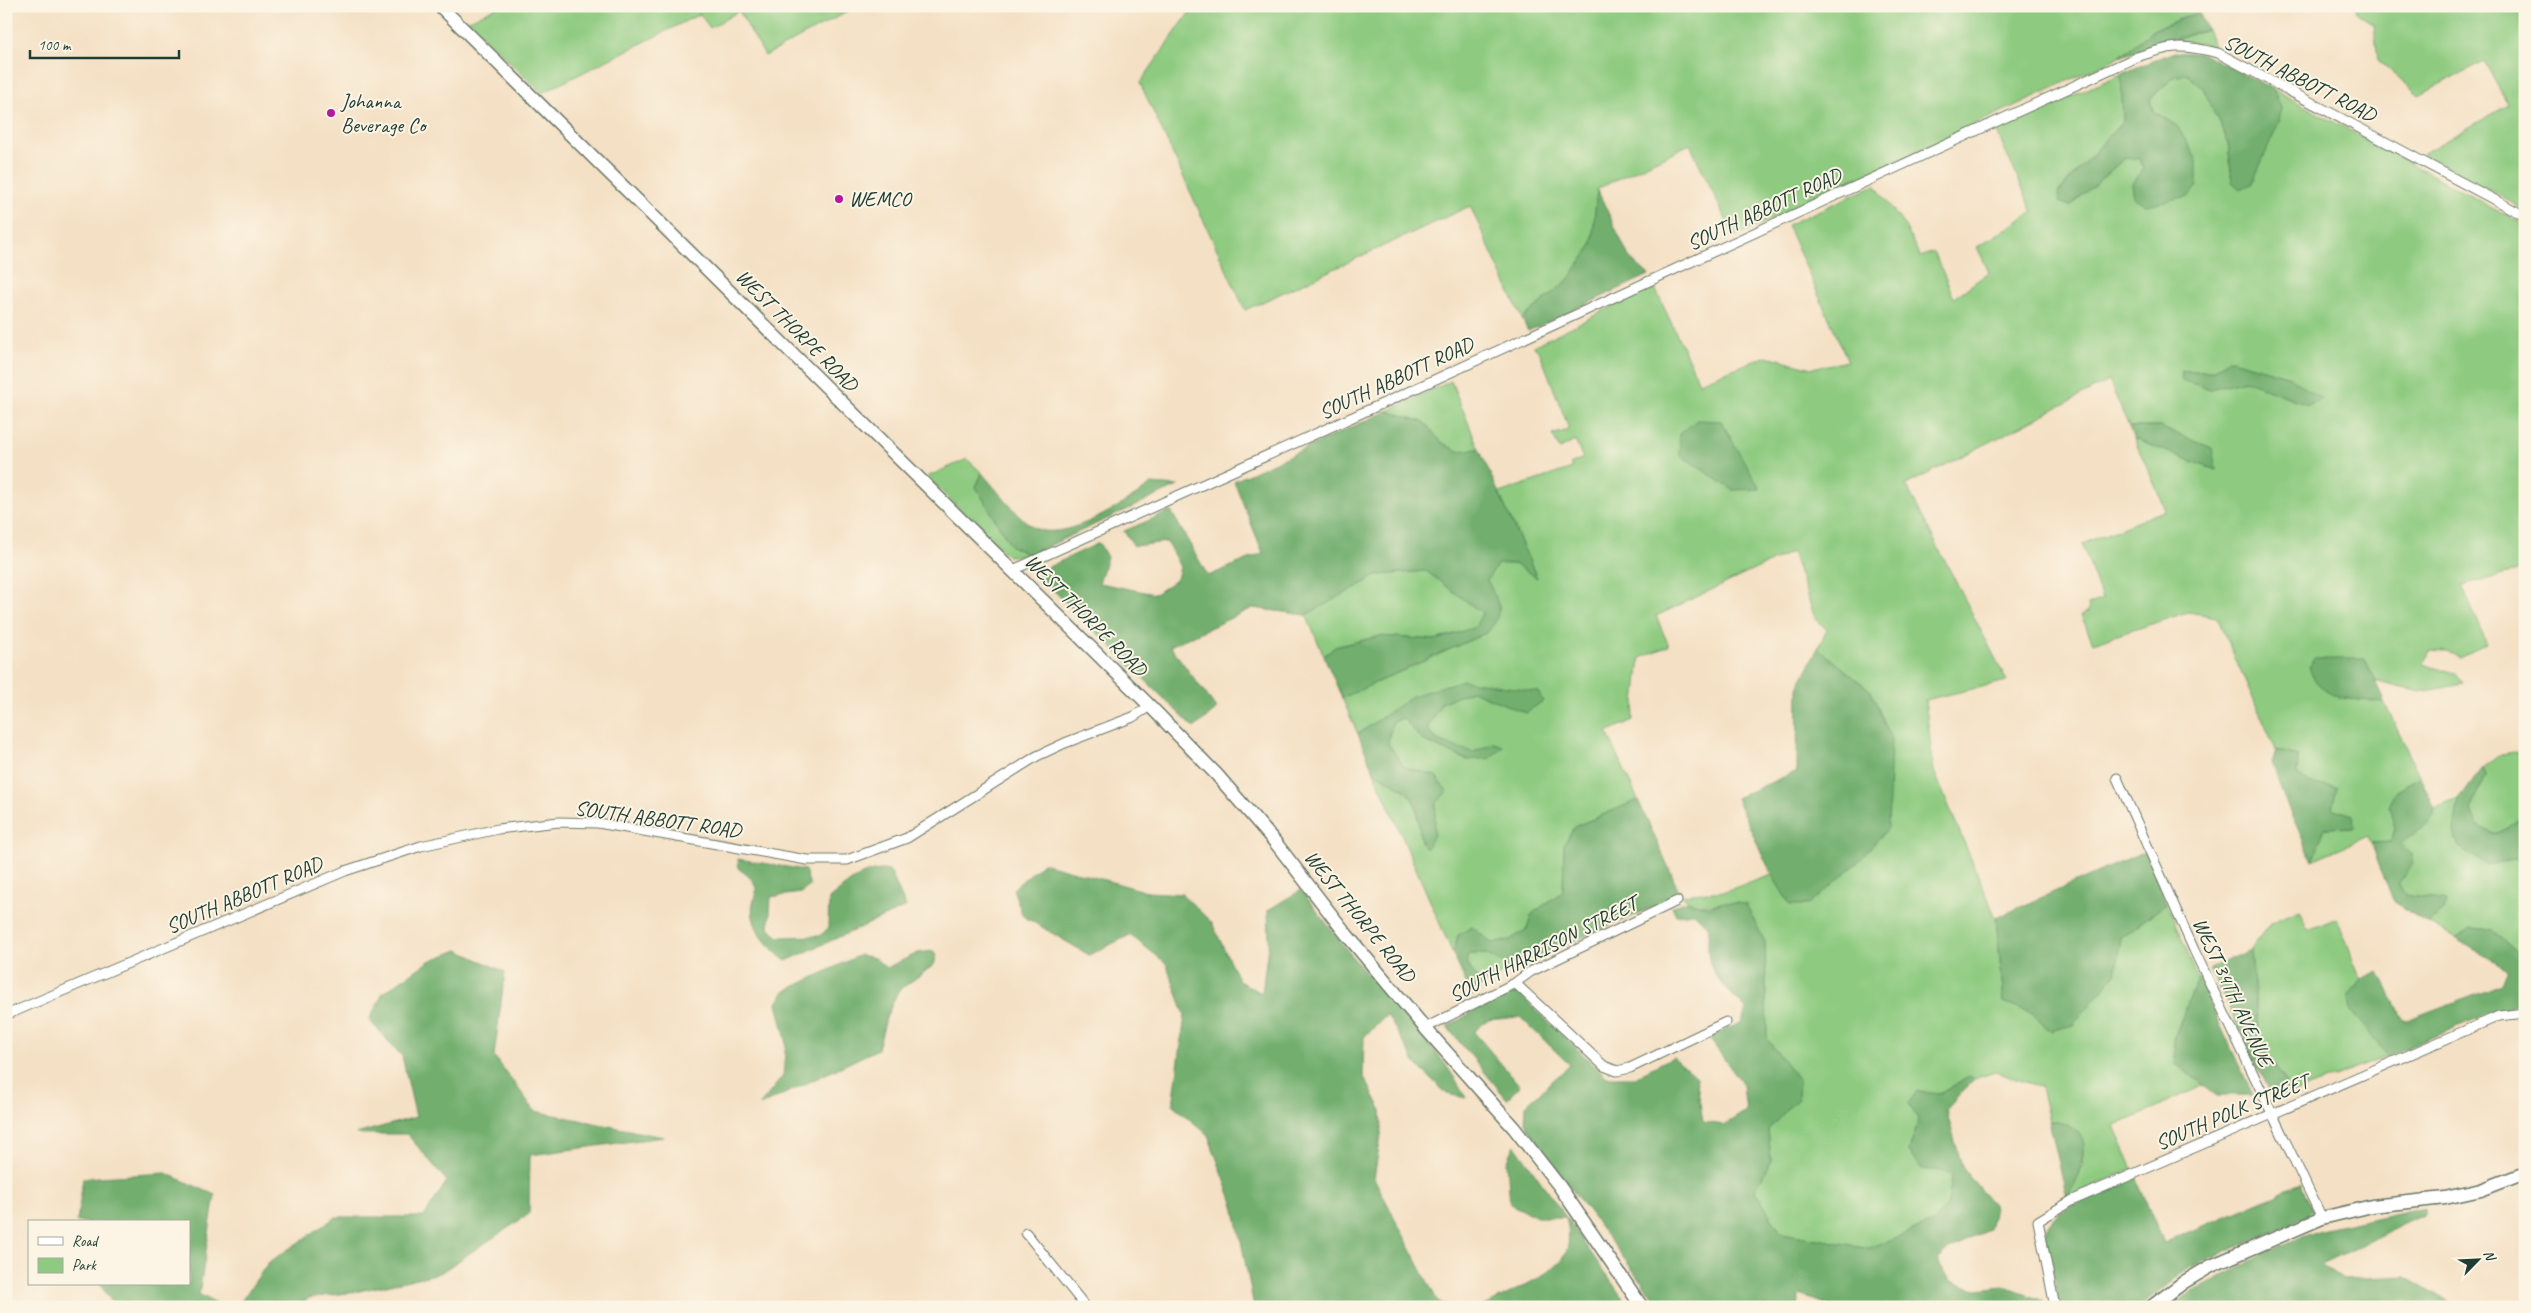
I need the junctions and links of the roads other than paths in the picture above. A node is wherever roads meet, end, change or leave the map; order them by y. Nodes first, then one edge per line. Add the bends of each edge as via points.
1 (440, 6) edge
2 (2525, 216) edge
3 (1013, 570) junction
4 (1150, 706) junction
5 (2117, 778) dead end
6 (1677, 901) dead end
7 (1515, 983) junction
8 (2525, 1013) edge
9 (6, 1015) edge
10 (1726, 1022) dead end
11 (1425, 1028) junction
12 (2270, 1114) junction
13 (2525, 1173) edge
14 (2322, 1218) junction
15 (1026, 1233) dead end
16 (1086, 1307) edge
17 (1642, 1307) edge
18 (2055, 1307) edge
19 (2151, 1307) edge

1 - 3 street, WEST THORPE ROAD
2 - 3 street, SOUTH ABBOTT ROAD via 2218,53 2170,46 2137,56
3 - 4 street, WEST THORPE ROAD
4 - 9 street, SOUTH ABBOTT ROAD via 1133,717 1037,756 906,838 847,860 807,860 598,824 559,822 498,829 422,846 345,871
4 - 11 street, WEST THORPE ROAD via 1217,775 1275,842
5 - 12 street, WEST 34TH AVENUE
6 - 7 street, SOUTH HARRISON STREET via 1530,972
7 - 10 street via 1604,1066 1617,1071 1630,1068
7 - 11 street, SOUTH HARRISON STREET
8 - 12 street, SOUTH POLK STREET via 2499,1016
11 - 17 street, WEST THORPE ROAD via 1514,1128 1560,1187
12 - 14 street, WEST 34TH AVENUE
12 - 18 street, SOUTH POLK STREET via 2071,1201 2038,1221
13 - 14 street via 2481,1190 2445,1198 2372,1206
14 - 19 street via 2211,1266
15 - 16 street

